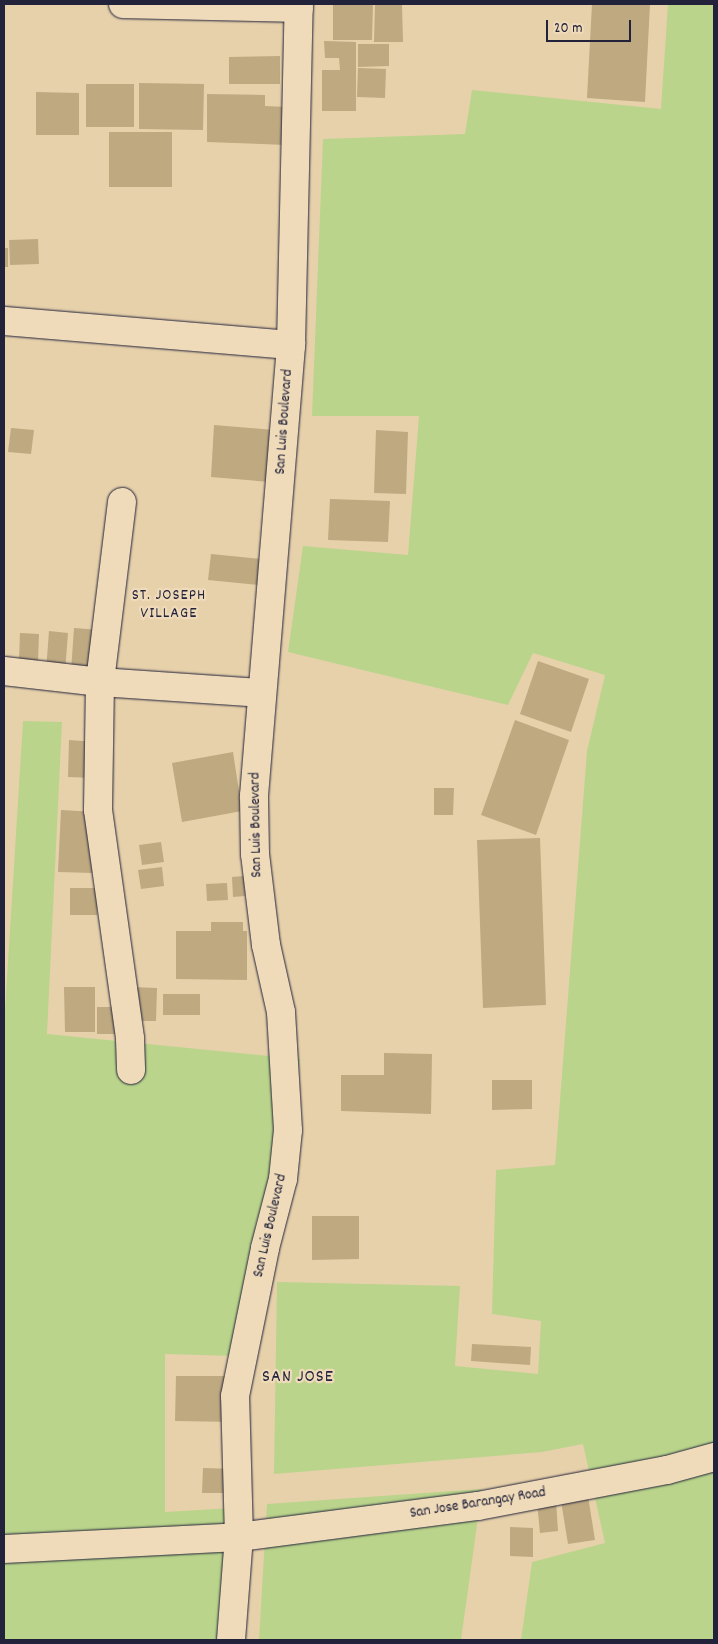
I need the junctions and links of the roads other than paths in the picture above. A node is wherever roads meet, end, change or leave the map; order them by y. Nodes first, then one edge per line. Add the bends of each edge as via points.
1 (123, 4) edge
2 (299, 6) edge
3 (4, 321) edge
4 (290, 346) junction
5 (122, 502) dead end
6 (4, 671) edge
7 (100, 682) junction
8 (260, 693) junction
9 (131, 1070) dead end
10 (714, 1457) edge
11 (239, 1537) junction
12 (4, 1549) edge
13 (231, 1640) edge

1 - 2 street
2 - 4 street, San Luis Boulevard
3 - 4 street
4 - 8 street, San Luis Boulevard
5 - 7 street
6 - 7 street
7 - 8 street
7 - 9 street via 98,810 130,1039
8 - 11 street, San Luis Boulevard via 254,796 255,854 266,946 281,1012 288,1130 283,1179 265,1248 236,1396
10 - 11 street, San Jose Barangay Road via 667,1470 478,1506
11 - 12 street, San Jose Barangay Road
11 - 13 street, San Luis Boulevard

